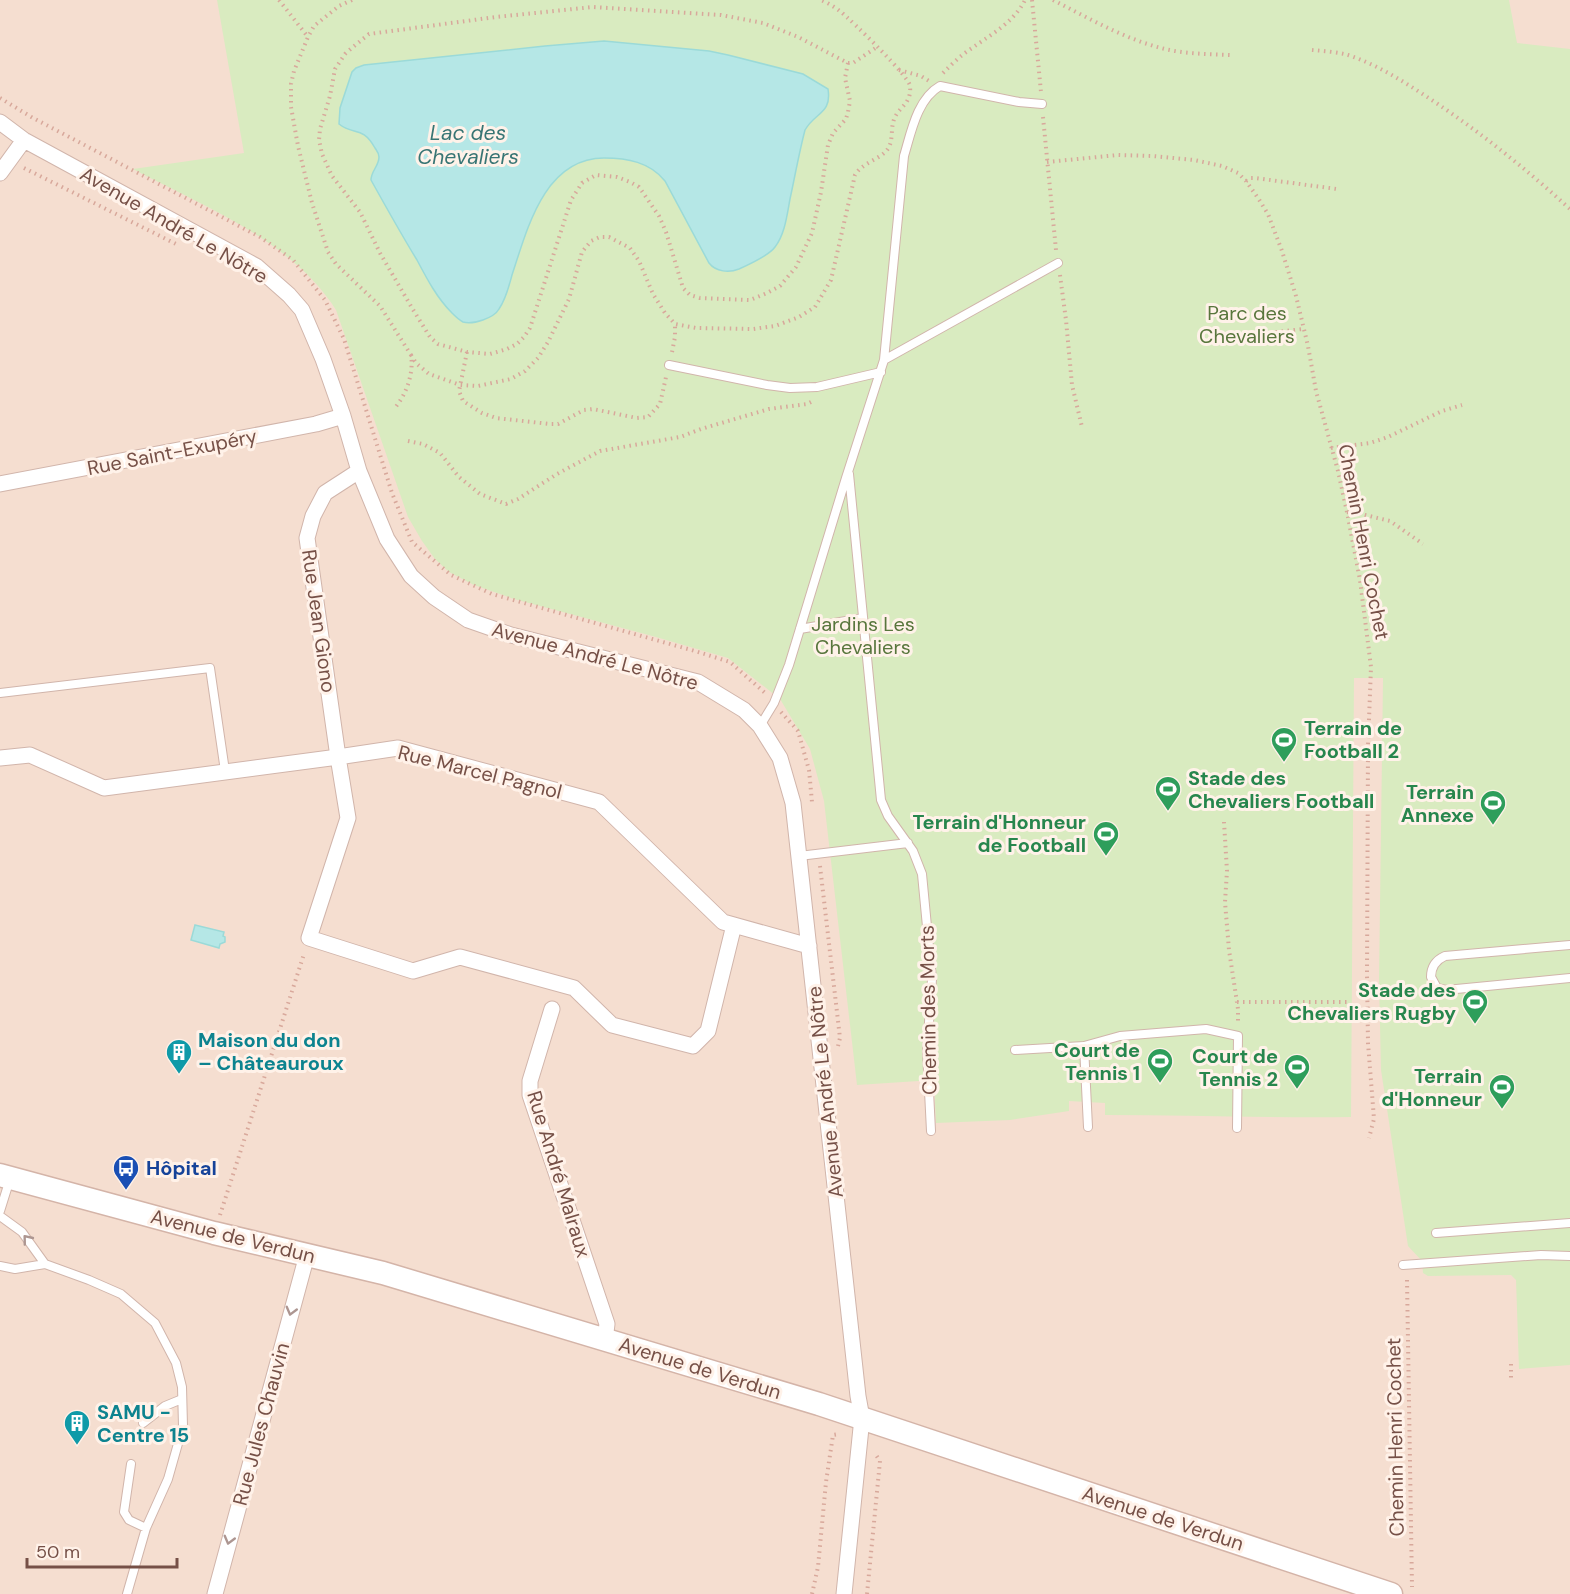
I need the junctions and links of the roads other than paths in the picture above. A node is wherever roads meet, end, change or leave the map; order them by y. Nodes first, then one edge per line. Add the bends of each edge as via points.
1 (1042, 104) road end
2 (0, 122) edge
3 (24, 140) junction
4 (0, 173) edge
5 (1058, 263) road end
6 (884, 360) junction
7 (669, 365) road end
8 (881, 372) junction
9 (343, 416) junction
10 (848, 470) junction
11 (359, 471) junction
12 (0, 484) edge
13 (863, 618) junction
14 (800, 629) junction
15 (0, 693) edge
16 (760, 726) junction
17 (0, 758) edge
18 (338, 758) junction
19 (225, 771) junction
20 (908, 843) junction
21 (799, 856) junction
22 (734, 925) junction
23 (1570, 945) edge
24 (809, 946) junction
25 (1570, 978) edge
26 (552, 1009) dead end
27 (1084, 1046) junction
28 (1015, 1050) dead end
29 (1088, 1127) dead end
30 (1237, 1128) dead end
31 (931, 1131) dead end
32 (5, 1176) edge
33 (0, 1211) edge
34 (0, 1216) edge
35 (1570, 1223) edge
36 (1436, 1233) dead end
37 (307, 1255) junction
38 (1570, 1256) edge
39 (45, 1264) junction
40 (1402, 1265) dead end
41 (0, 1266) edge
42 (605, 1340) junction
43 (182, 1399) junction
44 (143, 1423) dead end
45 (861, 1423) junction
46 (131, 1464) dead end
47 (146, 1528) junction
48 (220, 1592) edge
49 (127, 1594) edge
50 (844, 1594) edge
51 (1391, 1594) edge

1 - 6 lane via 933,86 920,108 904,156
2 - 3 street, Avenue André Le Nôtre
3 - 4 street
3 - 9 street, Avenue André Le Nôtre via 256,266 302,310
5 - 6 lane
6 - 8 lane
7 - 8 lane via 790,388 817,387
8 - 10 lane
9 - 11 street, Avenue André Le Nôtre
9 - 12 street, Rue Saint-Exupéry
10 - 13 lane, Chemin des Morts
10 - 14 lane
11 - 16 street, Avenue André Le Nôtre via 387,539 411,576 468,621 698,682 744,710
11 - 18 street, Rue Jean Giono via 325,493 307,538
13 - 14 lane
13 - 20 lane, Chemin des Morts via 881,800
14 - 16 lane via 783,684
15 - 19 lane via 210,668
16 - 21 street, Avenue André Le Nôtre via 780,758 793,803
17 - 19 street, Rue Marcel Pagnol via 30,755 104,788
18 - 19 street, Rue Marcel Pagnol
18 - 22 street, Rue Marcel Pagnol via 398,748 599,802 723,922
18 - 22 street, Rue Jean Giono via 348,818 309,938 413,971 460,957 574,988 612,1025 693,1046 708,1031
20 - 21 lane
20 - 31 lane, Chemin des Morts via 922,874 932,979 927,1051
21 - 24 street, Avenue André Le Nôtre
22 - 24 street, Rue Marcel Pagnol
23 - 25 lane via 1445,956 1434,965 1431,977 1437,987 1446,990
24 - 45 street, Avenue André Le Nôtre
26 - 42 street, Rue André Malraux via 530,1081 530,1095 607,1324
27 - 28 lane
27 - 29 lane
27 - 30 lane via 1120,1036 1195,1030 1238,1036
32 - 33 lane
32 - 37 main road, Avenue de Verdun
39 -> 34 lane via 22,1232
35 - 36 lane
37 - 42 main road, Avenue de Verdun via 383,1273
37 -> 48 street, Rue Jules Chauvin
38 - 40 lane
39 - 41 lane via 15,1269
39 - 43 lane via 121,1294 155,1323 176,1363
42 - 45 main road, Avenue de Verdun
43 - 44 lane
43 - 47 lane via 183,1426 168,1479
45 - 50 street, Avenue André Le Nôtre
45 - 51 main road, Avenue de Verdun
46 - 47 lane via 124,1512 129,1520
47 - 49 lane

